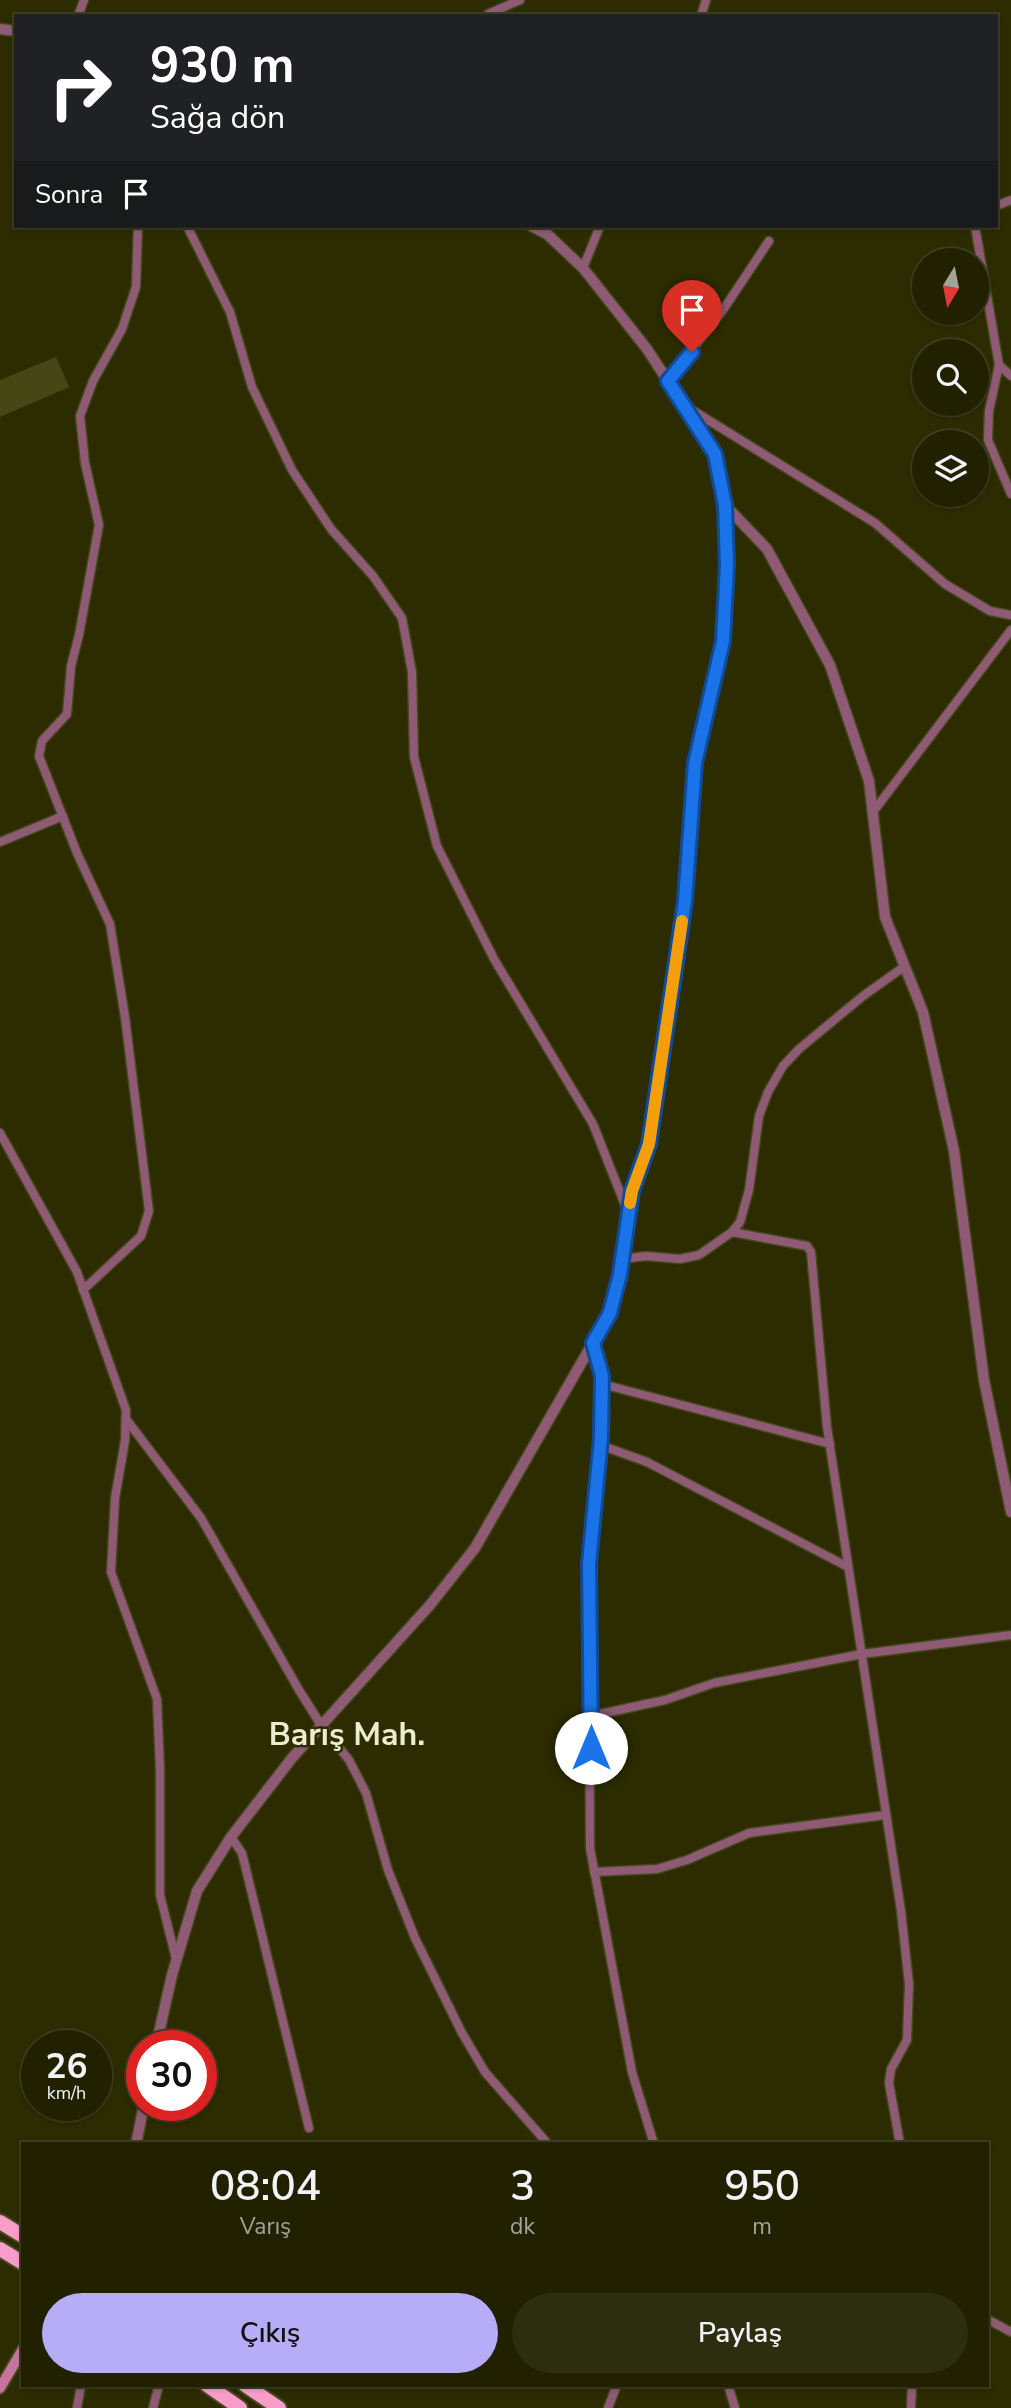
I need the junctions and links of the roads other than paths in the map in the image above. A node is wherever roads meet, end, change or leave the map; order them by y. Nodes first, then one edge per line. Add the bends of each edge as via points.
1 (520, 0) edge
2 (488, 14) edge
3 (138, 228) edge
4 (188, 228) edge
5 (535, 228) edge
6 (599, 228) edge
7 (975, 228) edge
8 (769, 241) dead end
9 (583, 268) junction
10 (999, 365) junction
11 (1011, 376) edge
12 (668, 381) junction
13 (684, 405) junction
14 (1011, 494) edge
15 (725, 505) junction
16 (1011, 615) edge
17 (1011, 630) edge
18 (873, 812) junction
19 (63, 816) junction
20 (0, 842) edge
21 (905, 966) junction
22 (0, 1133) edge
23 (629, 1215) junction
24 (732, 1231) junction
25 (623, 1259) junction
26 (83, 1290) junction
27 (593, 1343) junction
28 (602, 1384) junction
29 (126, 1419) junction
30 (830, 1444) junction
31 (600, 1445) junction
32 (1011, 1512) edge
33 (848, 1567) junction
34 (1011, 1635) edge
35 (862, 1654) junction
36 (591, 1716) junction
37 (321, 1725) junction
38 (886, 1815) junction
39 (231, 1837) junction
40 (594, 1872) junction
41 (176, 1959) junction
42 (160, 2030) edge
43 (141, 2121) edge
44 (309, 2128) dead end
45 (136, 2142) edge
46 (546, 2142) edge
47 (653, 2142) edge
48 (900, 2142) edge
49 (0, 2222) edge
50 (21, 2235) edge
51 (0, 2249) edge
52 (21, 2262) edge
53 (989, 2320) edge
54 (1011, 2332) edge
55 (21, 2352) edge
56 (81, 2387) edge
57 (158, 2387) edge
58 (210, 2387) edge
59 (248, 2387) edge
60 (616, 2387) edge
61 (729, 2387) edge
62 (912, 2387) edge
63 (0, 2388) edge
64 (77, 2408) edge
65 (153, 2408) edge
66 (240, 2408) edge
67 (279, 2408) edge
68 (608, 2408) edge
69 (735, 2408) edge
70 (911, 2408) edge

1 - 2 street
3 - 19 street via 136,287 122,329 93,381 80,416 99,525 71,666 67,714 42,741 39,756
4 - 23 street via 230,312 251,387 292,470 331,529 373,576 402,618 412,672 414,757 437,846 494,959 593,1124
5 - 9 street
6 - 9 street
7 - 10 street
8 - 12 street
9 - 12 street
10 - 11 street
10 - 14 street via 988,440
12 - 13 street
13 - 15 street via 715,454
13 - 16 street via 876,523 945,584 990,611
15 - 18 street via 767,549 830,666 869,780
15 - 23 street via 723,641 695,763 685,901 649,1144 632,1191
17 - 18 street
18 - 21 street via 885,917
19 - 20 street
19 - 26 street via 110,924 149,1211 141,1236
21 - 24 street via 783,1066 759,1116 749,1190 740,1222
21 - 32 street via 923,1012 954,1151 984,1380
22 - 26 street
23 - 25 street
24 - 25 street via 699,1255
24 - 30 street via 807,1246 811,1252
25 - 27 street via 610,1313
26 - 29 street
27 - 28 street
27 - 37 street via 475,1548
28 - 30 street
28 - 31 street
29 - 37 street via 201,1518
29 - 41 street via 111,1572 157,1699 160,1895
30 - 33 street
31 - 33 street via 647,1462
31 - 36 street via 589,1564
33 - 35 street
34 - 35 street
35 - 36 street via 714,1683 665,1700
35 - 38 street
36 - 40 street via 590,1848
37 - 39 street
37 - 46 street via 349,1760 366,1793 388,1870 415,1938 462,2033 485,2072
38 - 40 street via 749,1833 657,1869
38 - 48 street via 909,1984 907,2040 891,2069 889,2083
39 - 41 street via 197,1891
39 - 44 street via 242,1853
40 - 47 street via 632,2072
41 - 42 street
43 - 45 street
49 - 50 highway
51 - 52 highway
53 - 54 street
55 - 63 main road
56 - 64 street
57 - 65 street
58 - 66 highway
59 - 67 highway
60 - 68 street
61 - 69 street
62 - 70 street

